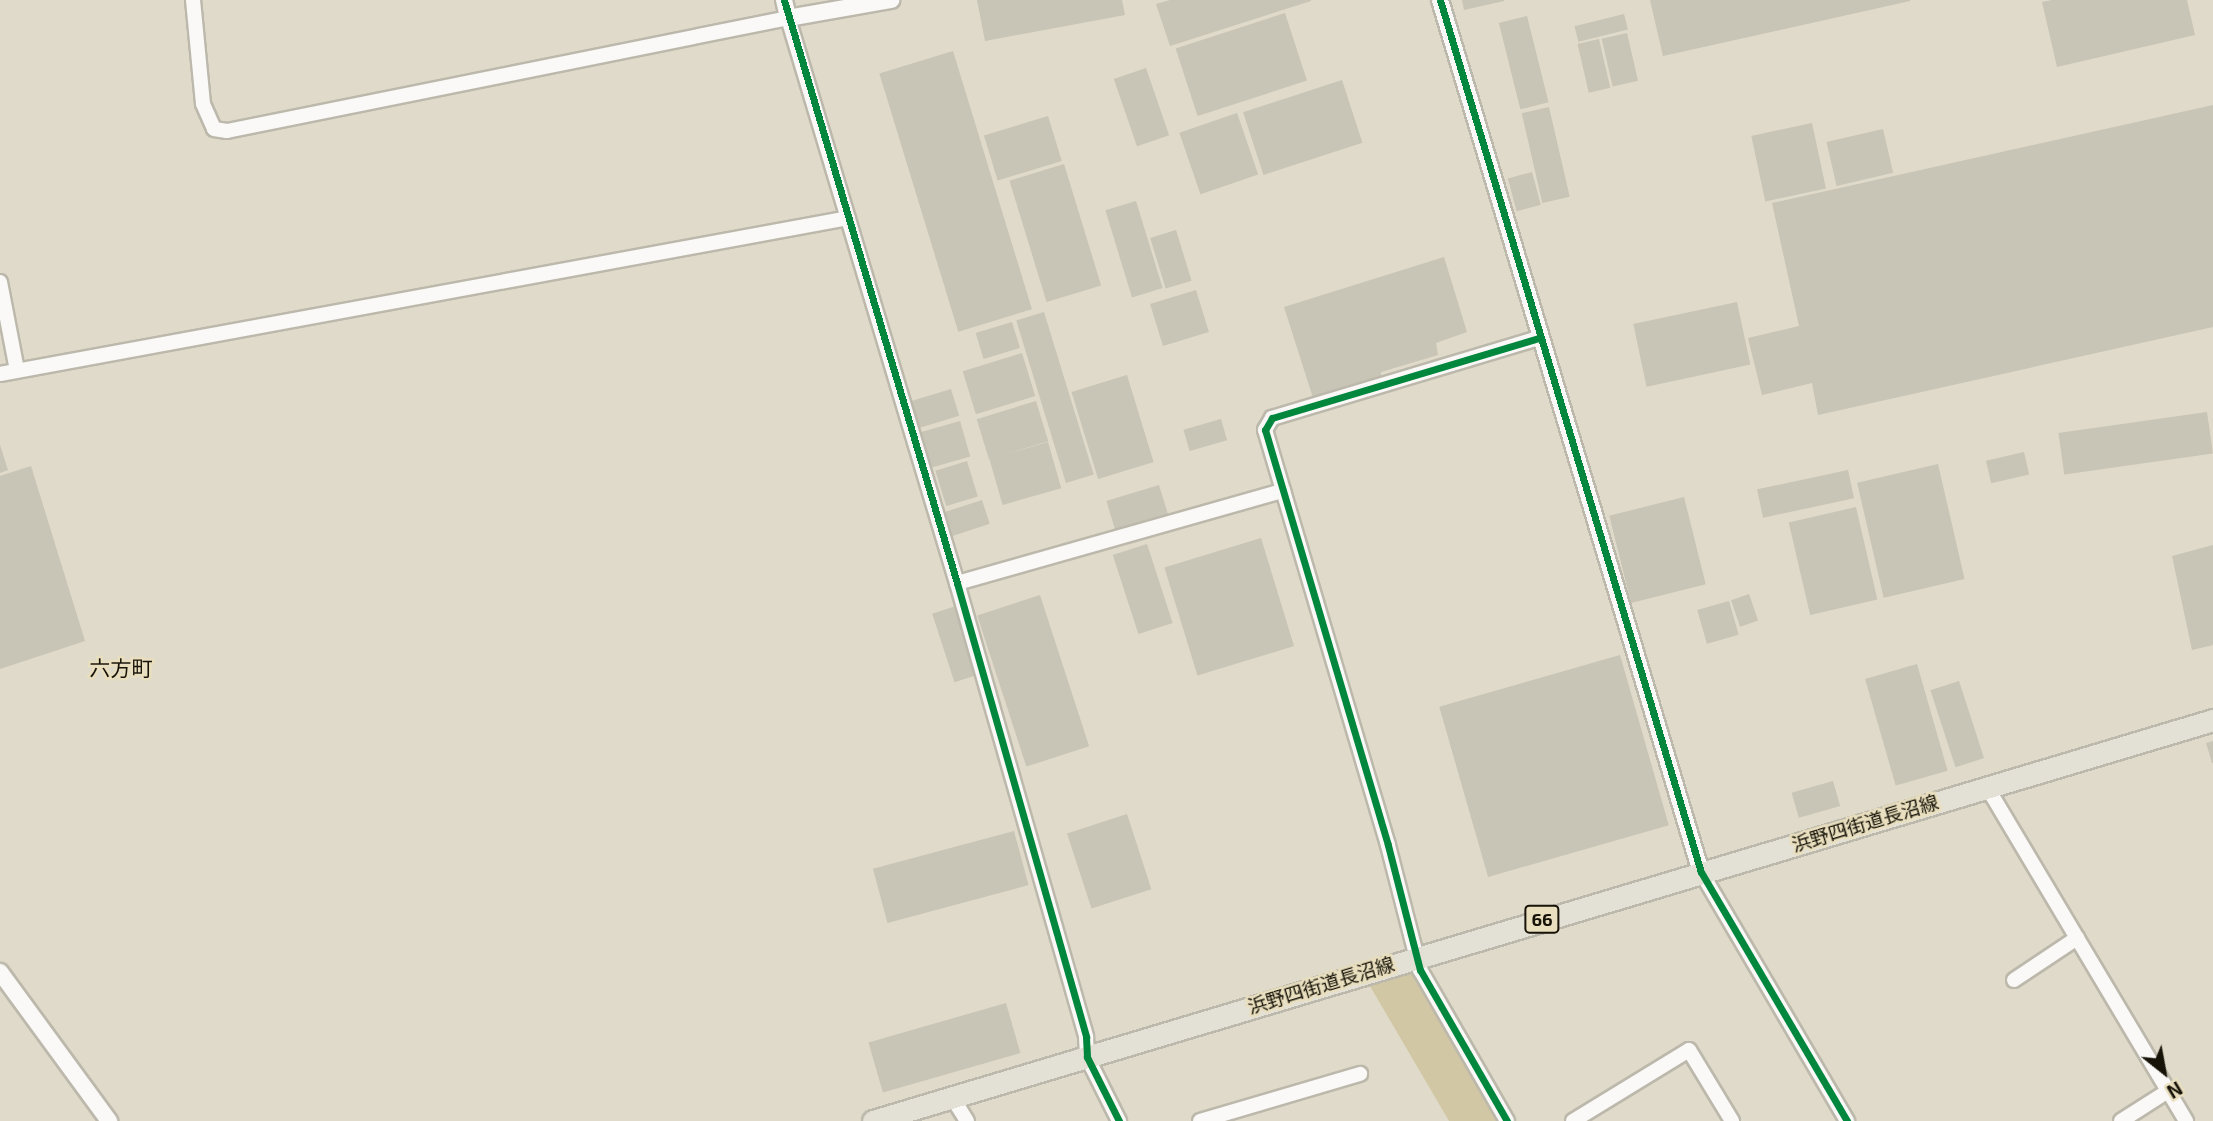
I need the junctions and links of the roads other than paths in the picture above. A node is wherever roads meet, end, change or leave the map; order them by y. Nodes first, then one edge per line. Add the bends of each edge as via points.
1 (193, 0) edge
2 (784, 0) edge
3 (891, 0) edge
4 (1440, 0) edge
5 (788, 18) junction
6 (848, 218) junction
7 (0, 282) edge
8 (1539, 338) junction
9 (17, 370) junction
10 (0, 374) edge
11 (1283, 491) junction
12 (957, 583) junction
13 (2213, 720) edge
14 (1987, 787) junction
15 (1701, 872) junction
16 (2077, 938) junction
17 (1416, 956) junction
18 (0, 972) edge
19 (2014, 980) dead end
20 (1087, 1057) junction
21 (1360, 1074) dead end
22 (2168, 1091) junction
23 (952, 1097) junction
24 (109, 1121) edge
25 (873, 1121) edge
26 (967, 1121) edge
27 (1119, 1121) edge
28 (1200, 1121) edge
29 (1507, 1121) edge
30 (1573, 1121) edge
31 (1732, 1121) edge
32 (1847, 1121) edge
33 (2121, 1121) edge
34 (2186, 1121) edge

1 - 5 street via 203,104 214,129 227,131
2 - 5 street
3 - 5 street
4 - 8 street
5 - 6 street
6 - 9 street
6 - 12 street
7 - 9 street
8 - 11 street via 1272,418 1265,430
8 - 15 street
9 - 10 street
11 - 12 street
11 - 17 street via 1388,845
12 - 20 street via 1086,1037
13 - 14 main road, 浜野四街道長沼線 / 66
14 - 15 main road, 浜野四街道長沼線 / 66
14 - 16 street
15 - 17 main road, 浜野四街道長沼線 / 66
15 - 32 street
16 - 19 street
16 - 22 street
17 - 20 main road, 浜野四街道長沼線 / 66
17 - 29 street
18 - 24 street
20 - 23 main road, 浜野四街道長沼線 / 66
20 - 27 street
21 - 28 street
22 - 33 street
22 - 34 street
23 - 25 main road, 浜野四街道長沼線 / 66
23 - 26 street
30 - 31 street via 1689,1050

